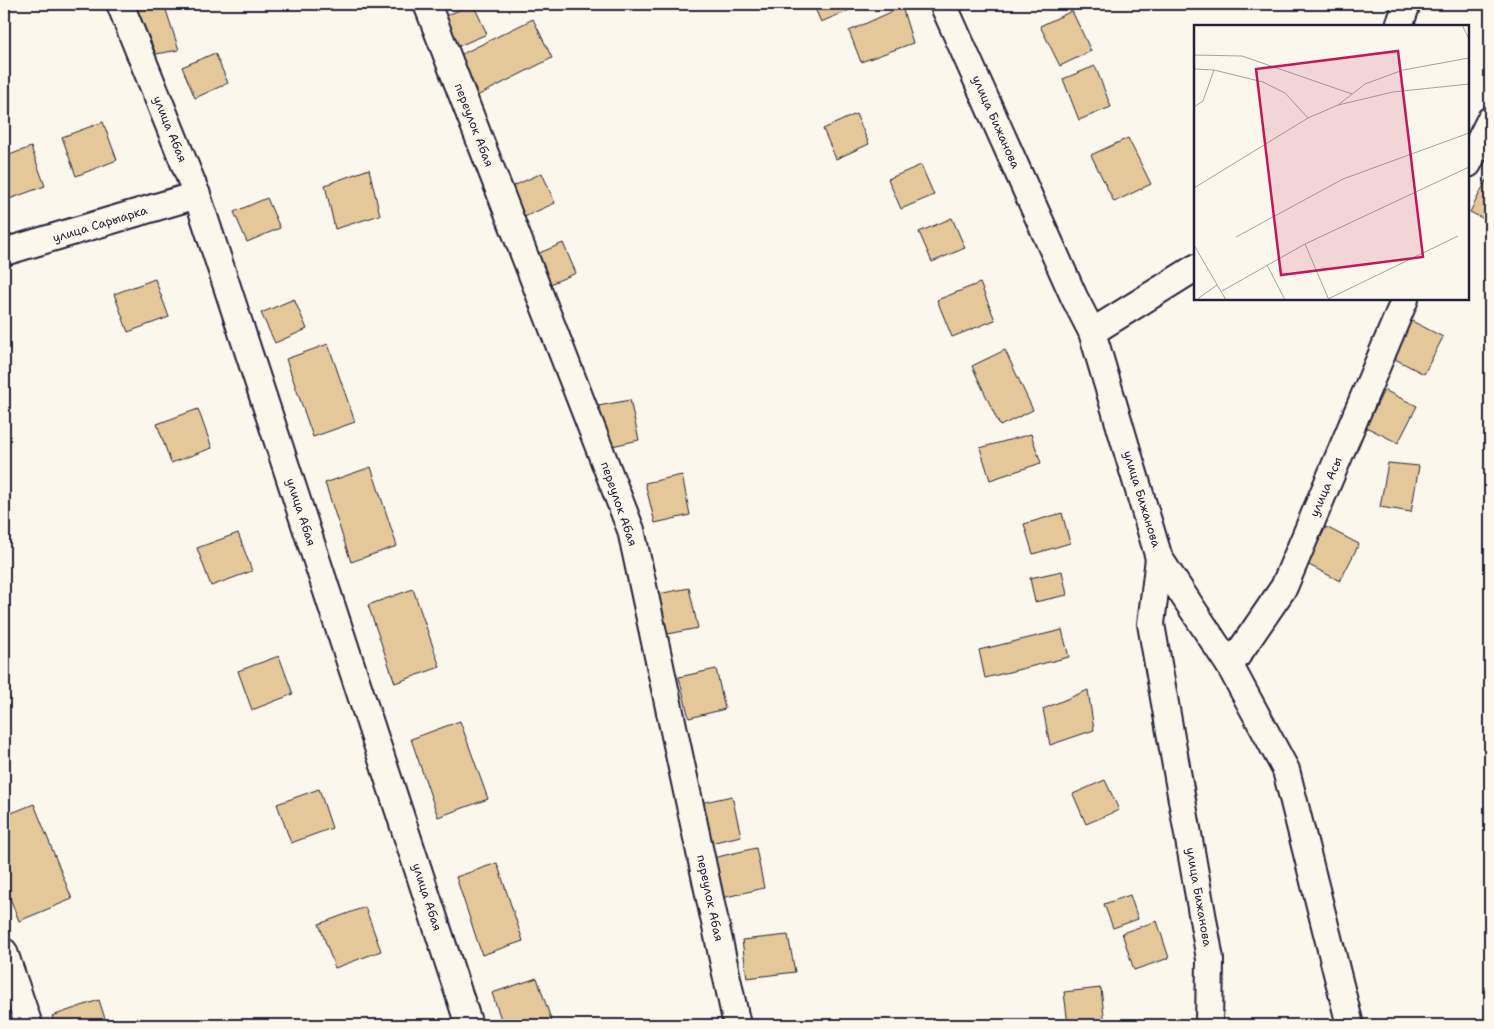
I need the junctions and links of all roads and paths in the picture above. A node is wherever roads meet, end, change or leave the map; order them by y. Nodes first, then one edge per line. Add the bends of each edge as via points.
1 (120, 4) edge
2 (427, 4) edge
3 (943, 4) edge
4 (1407, 4) edge
5 (1399, 25) edge
6 (1490, 120) edge
7 (1469, 162) edge
8 (197, 195) junction
9 (4, 252) edge
10 (1194, 269) edge
11 (1405, 300) edge
12 (1092, 332) junction
13 (1159, 558) junction
14 (1230, 666) junction
15 (4, 952) edge
16 (29, 1025) edge
17 (469, 1025) edge
18 (737, 1025) edge
19 (1209, 1025) edge
20 (1350, 1025) edge

1 - 8 street, улица Абая
2 - 18 street, переулок Абая via 630,530
3 - 12 street, улица Бижанова
4 - 5 street
6 - 7 street
8 - 9 street, улица Сарыарка
8 - 17 street, улица Абая
10 - 12 street
11 - 14 street, улица Асы via 1284,587
12 - 13 street, улица Бижанова
13 - 14 street
13 - 19 street, улица Бижанова via 1151,624 1210,959
14 - 20 street via 1286,770
15 - 16 street

